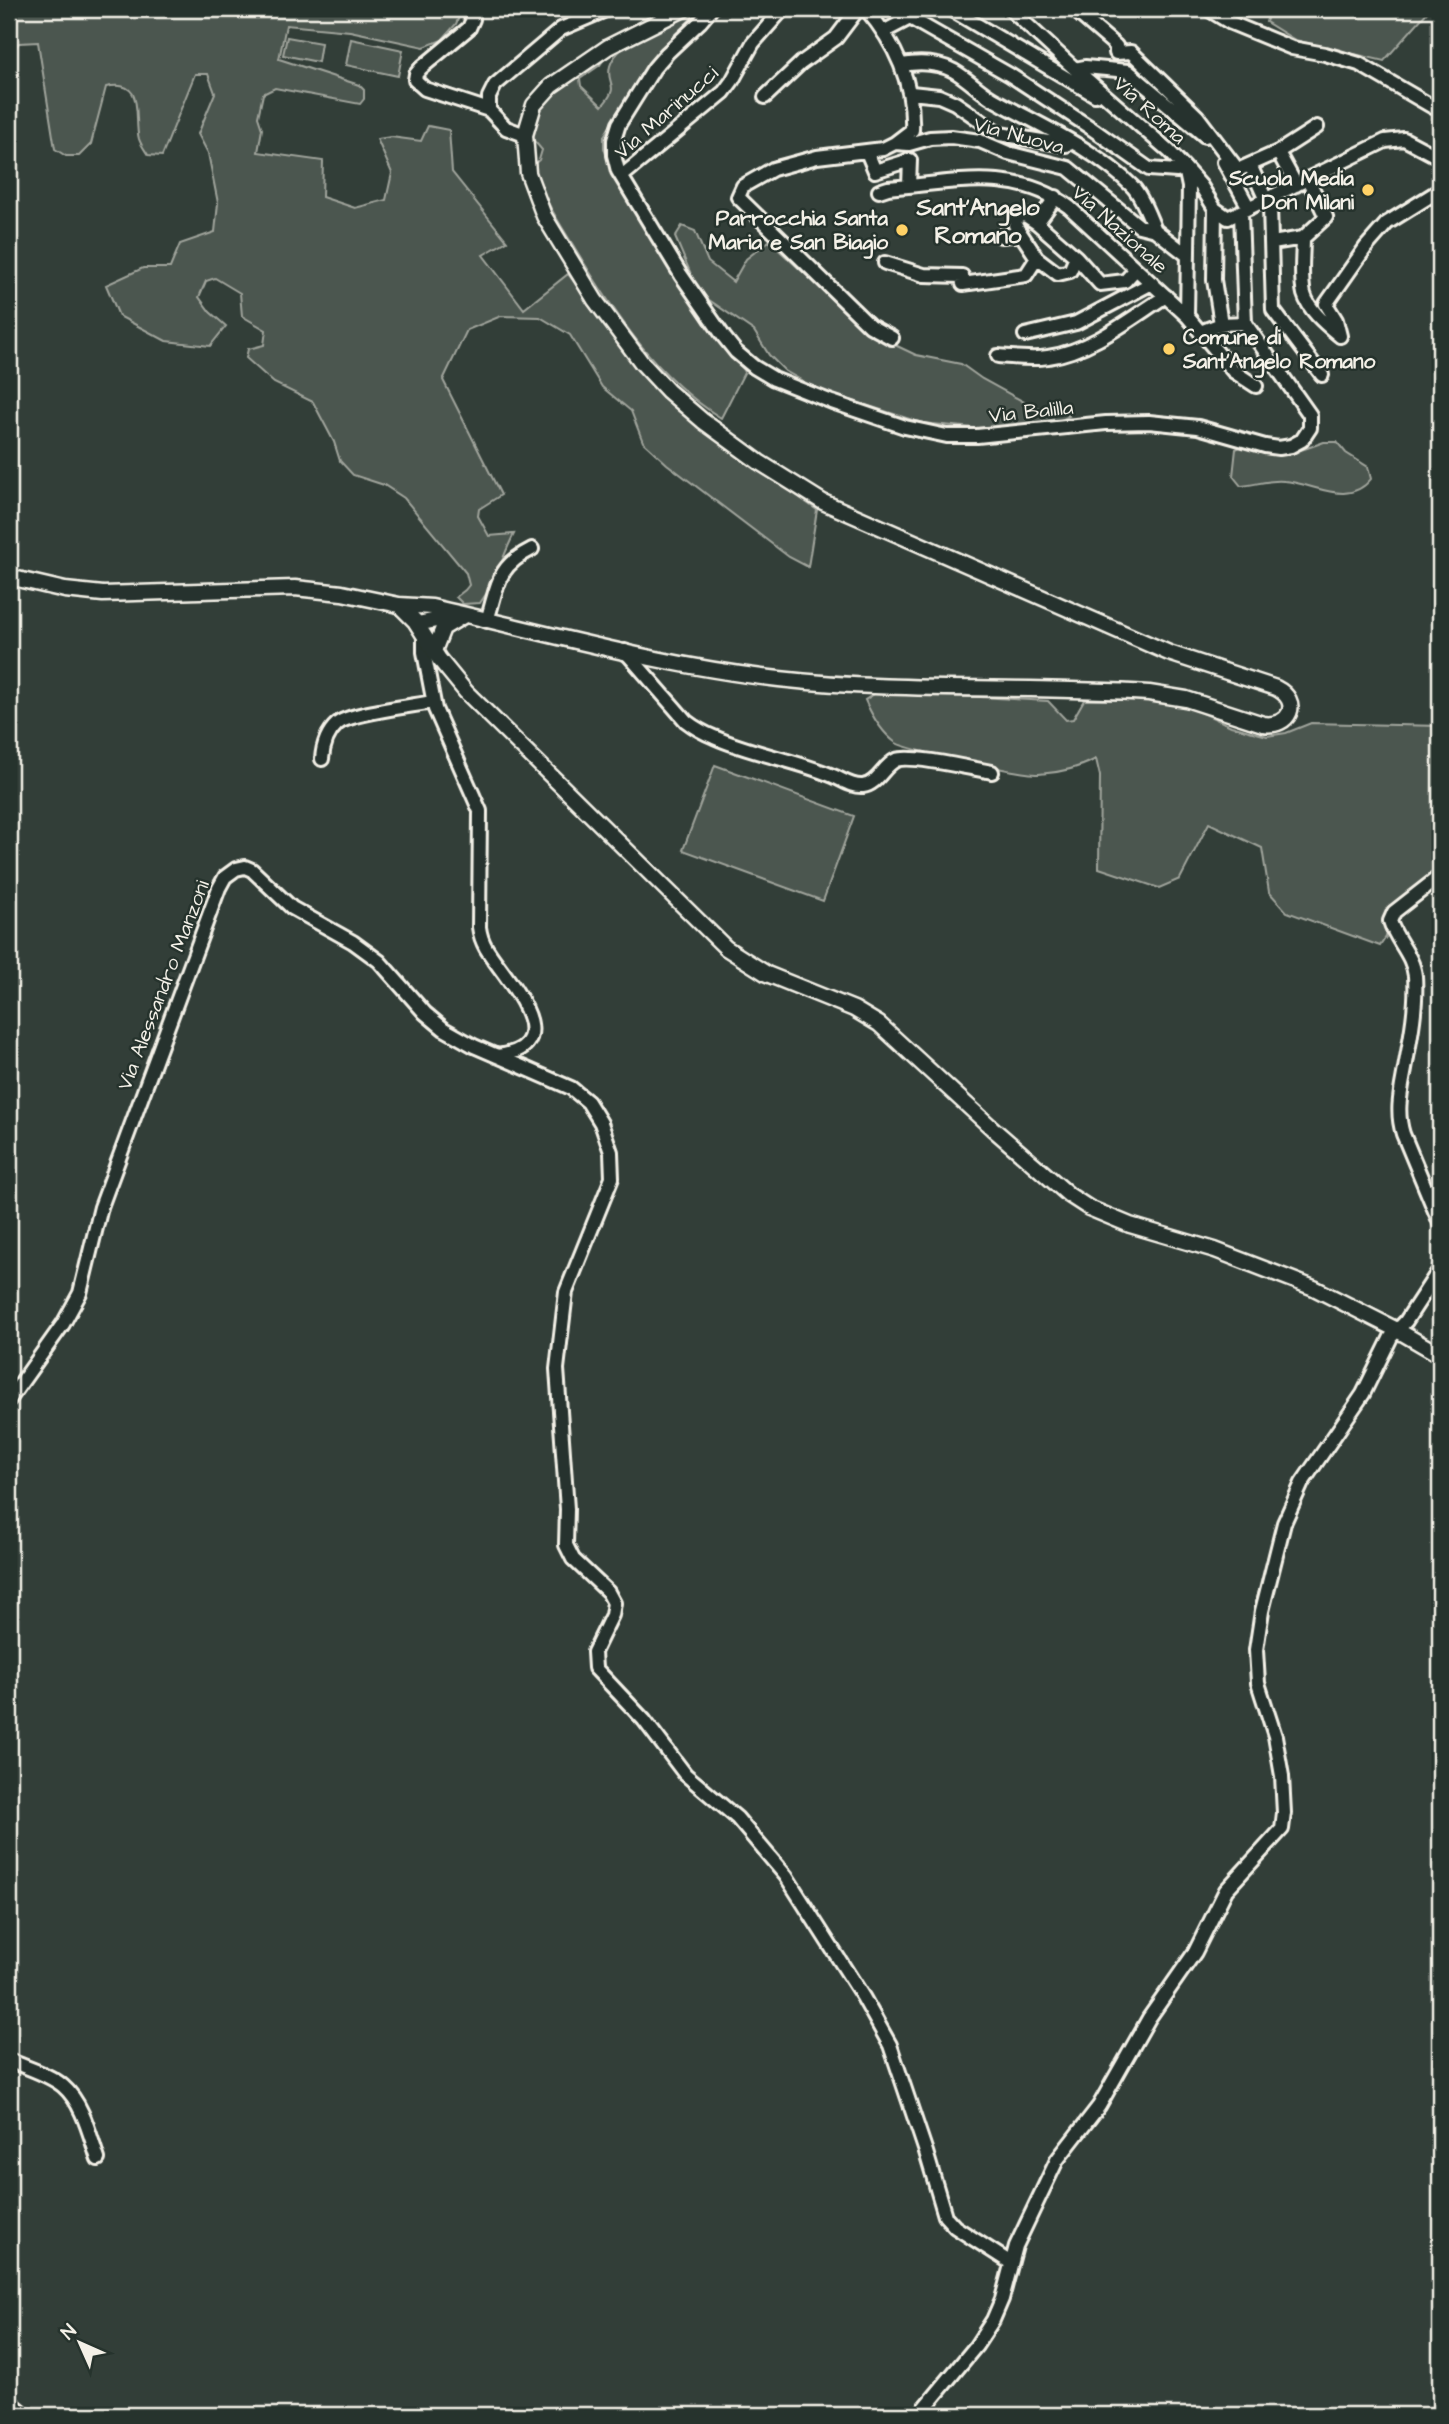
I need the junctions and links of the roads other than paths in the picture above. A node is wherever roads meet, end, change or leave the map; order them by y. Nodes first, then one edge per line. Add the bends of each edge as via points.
1 (467, 9) edge
2 (608, 9) edge
3 (684, 9) edge
4 (711, 9) edge
5 (783, 9) edge
6 (858, 9) edge
7 (866, 9) edge
8 (950, 9) edge
9 (1010, 9) edge
10 (1073, 9) edge
11 (1208, 9) edge
12 (883, 32) junction
13 (902, 65) junction
14 (1074, 69) junction
15 (911, 93) junction
16 (765, 97) dead end
17 (1112, 100) junction
18 (1433, 107) dead end
19 (489, 110) junction
20 (1318, 127) dead end
21 (525, 135) junction
22 (895, 143) junction
23 (1091, 151) junction
24 (867, 152) junction
25 (1278, 152) junction
26 (1440, 158) edge
27 (1185, 168) junction
28 (1239, 170) junction
29 (622, 176) junction
30 (1308, 179) junction
31 (1296, 185) junction
32 (909, 186) junction
33 (1440, 190) edge
34 (878, 191) dead end
35 (1056, 197) junction
36 (1271, 198) junction
37 (1215, 209) junction
38 (1245, 210) junction
39 (1037, 223) junction
40 (1155, 230) junction
41 (1021, 234) junction
42 (1001, 236) dead end
43 (1303, 238) junction
44 (1272, 243) junction
45 (1187, 255) junction
46 (1076, 257) junction
47 (1037, 258) junction
48 (885, 262) dead end
49 (1136, 269) junction
50 (1152, 283) junction
51 (1166, 296) junction
52 (1187, 316) junction
53 (1245, 323) junction
54 (1221, 324) junction
55 (1200, 332) junction
56 (1025, 335) dead end
57 (892, 338) dead end
58 (998, 356) dead end
59 (1322, 375) dead end
60 (1256, 386) dead end
61 (531, 549) dead end
62 (9, 577) edge
63 (399, 605) junction
64 (442, 610) junction
65 (463, 616) junction
66 (487, 621) junction
67 (421, 630) junction
68 (625, 651) junction
69 (434, 652) junction
70 (433, 702) junction
71 (321, 759) dead end
72 (992, 772) dead end
73 (1440, 876) edge
74 (497, 1056) junction
75 (1440, 1223) edge
76 (1440, 1269) edge
77 (1397, 1329) junction
78 (1440, 1354) edge
79 (9, 1400) edge
80 (9, 2060) edge
81 (98, 2159) dead end
82 (1011, 2263) junction
83 (9, 2401) edge
84 (26, 2415) edge
85 (919, 2415) edge

1 - 19 street via 473,16 471,25 421,68 415,80 425,89
2 - 19 street via 561,29 501,77 490,92
3 - 21 street via 608,47 551,86 534,105
4 - 29 street, Via Balilla via 659,61 622,118 613,149
5 - 29 street, Via Marinucci via 754,43 724,92
6 - 16 street via 836,38
7 - 12 street
8 - 17 street via 1096,96
9 - 14 street, Via Roma
10 - 28 street via 1116,46 1116,53 1131,52 1166,85
11 - 18 street via 1292,48 1359,64
12 - 13 street
12 - 27 street via 910,18 1021,82 1149,169
13 - 15 street
13 - 23 street via 924,61 953,71 990,97
14 - 17 street, Via Roma
14 - 28 street via 1128,71 1203,133
15 - 22 street via 912,130
15 - 23 street via 955,103 1000,134
17 - 27 street, Via Roma
19 - 21 street via 506,128
20 - 25 street
21 - 68 street via 534,194 577,273 642,363 674,397 722,435 833,507 1169,653 1276,688 1290,704 1285,719 1270,725 1158,694 842,685 720,671
22 - 24 street, Via Nuova
22 - 40 street, Via Nuova via 951,137 1068,168 1139,226
23 - 40 street via 1136,190
24 - 32 street via 875,170 910,160
24 - 57 street, Via Nuova via 773,169 743,186 738,197 870,326
25 - 28 street
25 - 31 street
26 - 30 street via 1395,138
27 - 37 street
27 - 45 street, Via Roma via 1189,187
28 - 36 street
28 - 38 street
29 - 53 street, Via Balilla via 712,321 750,364 832,402 924,432 977,436 1099,423 1159,422 1209,429 1265,446 1291,446 1308,433 1310,415
30 - 31 street
30 - 43 street via 1326,217
31 - 36 street
32 - 34 street, Via Nazionale
32 - 35 street, Via Nazionale via 995,181 1037,188
33 - 43 street via 1387,223 1326,304 1340,336 1304,293
35 - 39 street
35 - 49 street, Via Nazionale
36 - 38 street
36 - 44 street
37 - 38 street via 1228,218
37 - 54 street via 1214,280
38 - 53 street
39 - 41 street via 1025,215 1017,216 1015,225
39 - 46 street
40 - 45 street, Via Nuova
41 - 42 street
41 - 47 street
43 - 44 street
44 - 59 street via 1272,310
45 - 52 street, Via Roma
46 - 47 street via 1070,271 1058,274
46 - 49 street via 1100,284 1125,281
47 - 48 street via 1026,275 963,284 962,276 924,275
49 - 50 street, Via Nazionale
50 - 51 street, Via Nazionale
50 - 56 street via 1082,321
51 - 52 street, Via Nazionale
51 - 58 street via 1108,333 1065,353 1040,358
52 - 55 street, Via Nazionale
53 - 54 street
54 - 55 street
55 - 60 street, Via Nazionale via 1233,371
61 - 66 street via 504,569
62 - 63 street via 90,593 295,587
63 - 64 street
63 - 67 street
64 - 65 street
64 - 67 street via 426,614
65 - 66 street
65 - 67 street via 445,617
65 - 69 street via 443,628
66 - 68 street
67 - 69 street
67 - 70 street
68 - 72 street via 699,730 854,785 866,786 899,759
69 - 77 street via 473,699 726,948 767,974 854,1009 879,1024 1075,1199 1111,1219 1307,1284
70 - 71 street via 341,721 328,735
70 - 74 street via 480,807 482,939 532,1023 523,1046
73 - 75 street via 1396,910 1390,922 1415,978 1399,1099 1400,1124
74 - 79 street, Via Alessandro Manzoni via 444,1029 379,961 296,911 253,870 241,867 232,871 219,888 101,1207 80,1293
74 - 82 street, Via Alessandro Manzoni via 578,1092 596,1114 612,1157 610,1184 566,1292 557,1363 566,1545 573,1559 614,1603 594,1651 594,1668 645,1720 685,1774 742,1823 786,1875 890,2045 945,2216
76 - 77 street
77 - 78 street
77 - 82 street via 1367,1387 1292,1502 1262,1611 1256,1667 1282,1776 1282,1829 1226,1889 1195,1952 1149,2018 1103,2099 1057,2160
80 - 81 street via 66,2089
82 - 85 street via 999,2306 985,2334
83 - 84 street

